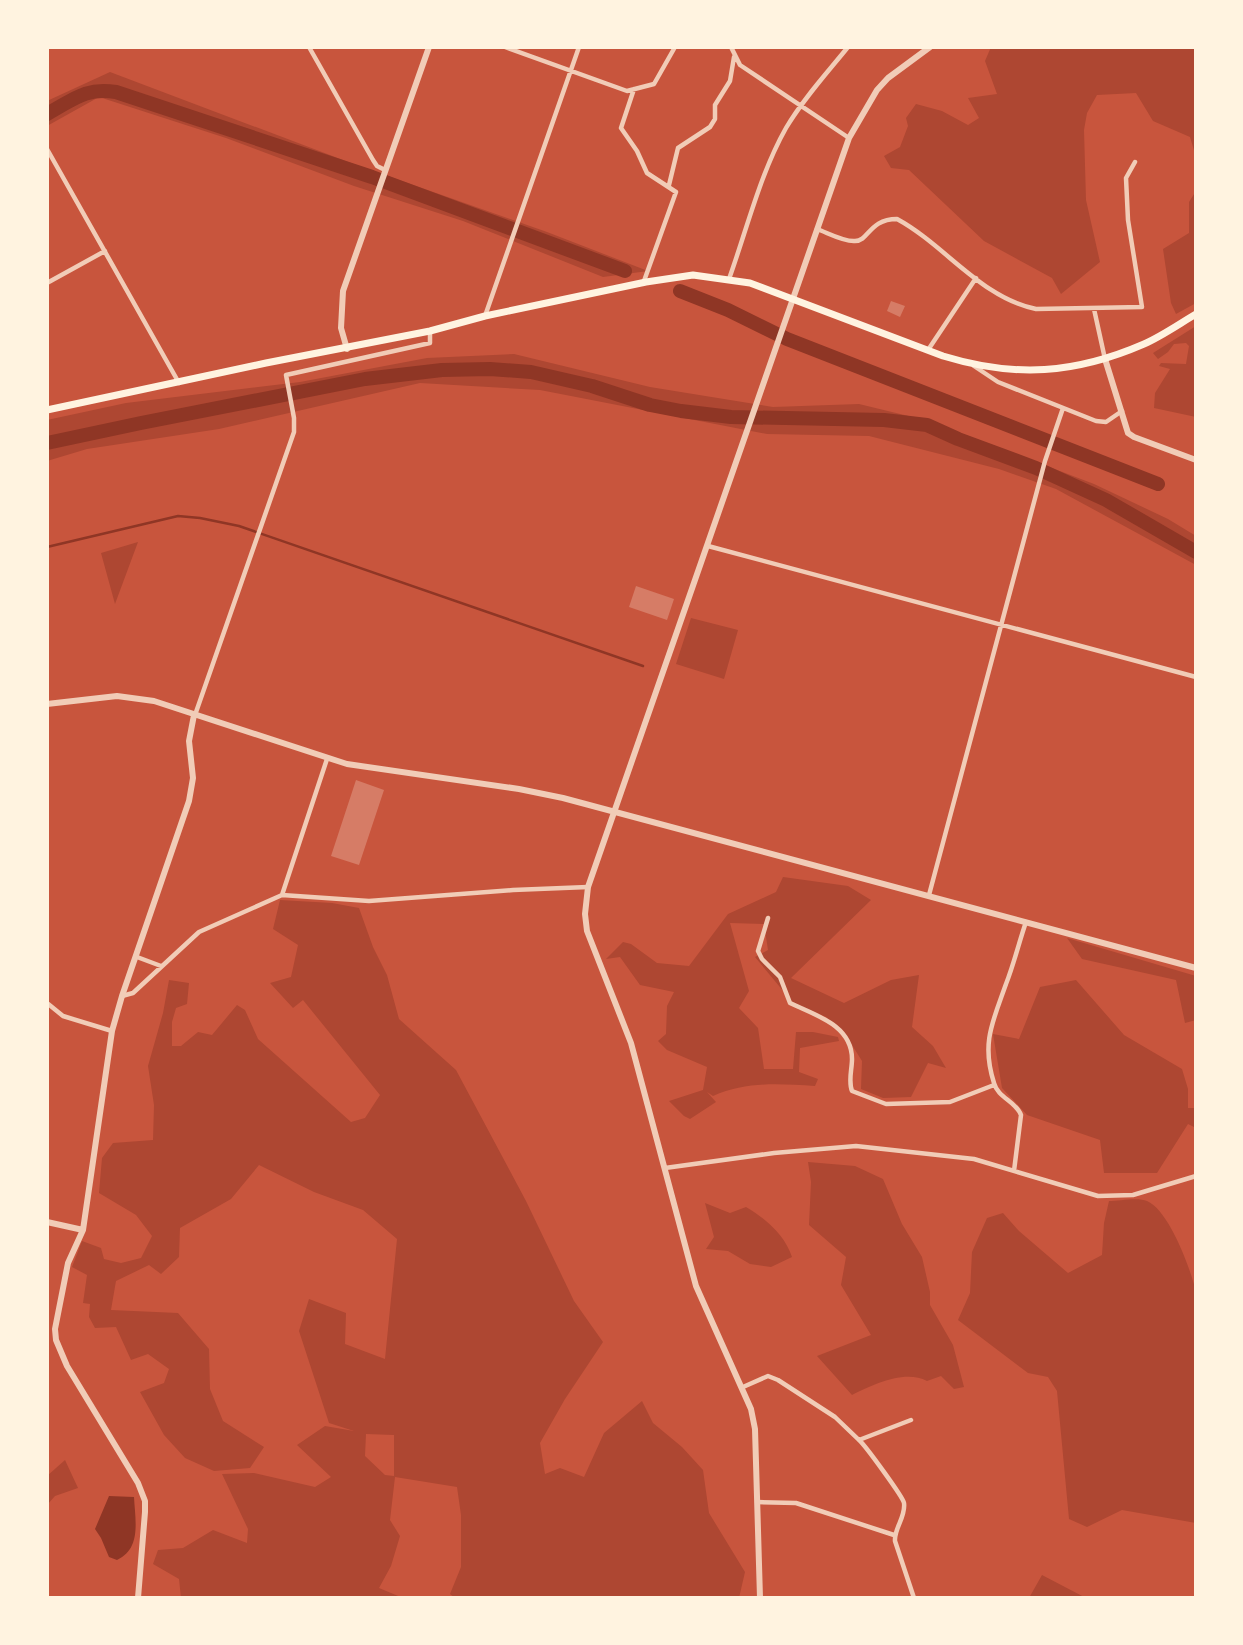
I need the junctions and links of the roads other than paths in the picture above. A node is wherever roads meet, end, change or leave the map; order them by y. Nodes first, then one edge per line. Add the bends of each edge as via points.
1 (309, 47) edge
2 (429, 47) edge
3 (505, 47) edge
4 (579, 47) edge
5 (675, 47) edge
6 (731, 47) edge
7 (848, 47) edge
8 (930, 47) edge
9 (734, 57) junction
10 (570, 71) junction
11 (634, 89) junction
12 (800, 106) junction
13 (849, 138) junction
14 (47, 149) edge
15 (1135, 162) dead end
16 (385, 170) junction
17 (668, 186) junction
18 (817, 229) junction
19 (105, 251) junction
20 (976, 278) junction
21 (729, 279) junction
22 (644, 282) junction
23 (47, 283) edge
24 (793, 298) junction
25 (1094, 309) junction
26 (1196, 314) edge
27 (485, 316) junction
28 (430, 331) junction
29 (347, 349) junction
30 (928, 350) junction
31 (1105, 359) junction
32 (971, 364) junction
33 (179, 383) junction
34 (1063, 408) junction
35 (47, 410) edge
36 (1122, 411) junction
37 (1196, 460) edge
38 (708, 546) junction
39 (1002, 626) junction
40 (1196, 677) edge
41 (47, 704) edge
42 (194, 715) junction
43 (327, 759) junction
44 (613, 811) junction
45 (588, 887) junction
46 (282, 895) junction
47 (929, 895) junction
48 (768, 918) dead end
49 (1026, 922) junction
50 (137, 957) junction
51 (161, 966) junction
52 (1196, 968) edge
53 (122, 996) junction
54 (47, 1003) edge
55 (112, 1031) junction
56 (994, 1085) junction
57 (665, 1168) junction
58 (1014, 1171) junction
59 (1196, 1176) edge
60 (47, 1222) edge
61 (83, 1230) junction
62 (743, 1387) junction
63 (911, 1420) dead end
64 (859, 1440) junction
65 (757, 1502) junction
66 (894, 1535) junction
67 (138, 1598) edge
68 (760, 1598) edge
69 (914, 1598) edge

1 - 16 street via 373,160
2 - 16 street
3 - 10 street
4 - 10 street
5 - 11 street via 654,83
6 - 9 street
7 - 12 street
8 - 13 street via 877,90
9 - 12 street
9 - 17 street via 730,81 715,105 715,119 678,148
10 - 11 street
10 - 27 street
11 - 17 street via 621,128 647,173
12 - 13 street
12 - 21 street via 772,157
13 - 18 street
14 - 19 street
15 - 25 street via 1126,178 1128,220 1142,307
16 - 29 street via 343,291 341,328
17 - 22 street via 676,192
18 - 20 street via 854,242 877,222 897,219
18 - 24 street
19 - 23 street
19 - 33 street
20 - 25 street via 1021,306
20 - 30 street
21 - 22 main road via 693,275
21 - 24 main road
22 - 27 main road
24 - 30 main road
24 - 38 street
25 - 31 street
26 - 31 main road via 1146,343
27 - 28 main road
28 - 29 main road
28 - 42 street via 430,344 286,375 294,432
29 - 33 main road
30 - 32 main road
31 - 32 main road via 1045,371
31 - 36 street
32 - 34 street via 999,382
33 - 35 main road
34 - 36 street via 1106,422
34 - 39 street
36 - 37 street via 1134,438
38 - 39 street
38 - 44 street
39 - 40 street
39 - 47 street
41 - 42 street via 117,696 154,701
42 - 43 street
42 - 50 street via 189,801
43 - 44 street via 519,789
43 - 46 street
44 - 45 street
44 - 47 street
45 - 46 street via 369,901
45 - 57 street via 587,930 631,1042
46 - 51 street via 198,932
47 - 49 street
48 - 56 street via 758,951 780,977 790,1003 825,1019 848,1040 852,1091 886,1104 950,1102
49 - 52 street
49 - 56 street via 992,1019 988,1044
50 - 51 street
50 - 53 street
51 - 53 street via 133,993
53 - 55 street
54 - 55 street via 63,1016
55 - 61 street
56 - 58 street via 1021,1115
57 - 58 street via 856,1146 974,1159
57 - 62 street via 696,1286
58 - 59 street via 1098,1196 1133,1195
60 - 61 street
61 - 67 street via 68,1263 56,1340 145,1501
62 - 64 street via 768,1376 778,1380 835,1417
62 - 65 street via 755,1429
63 - 64 street
64 - 66 street via 902,1498 902,1521
65 - 66 street via 796,1503
65 - 68 street
66 - 69 street

